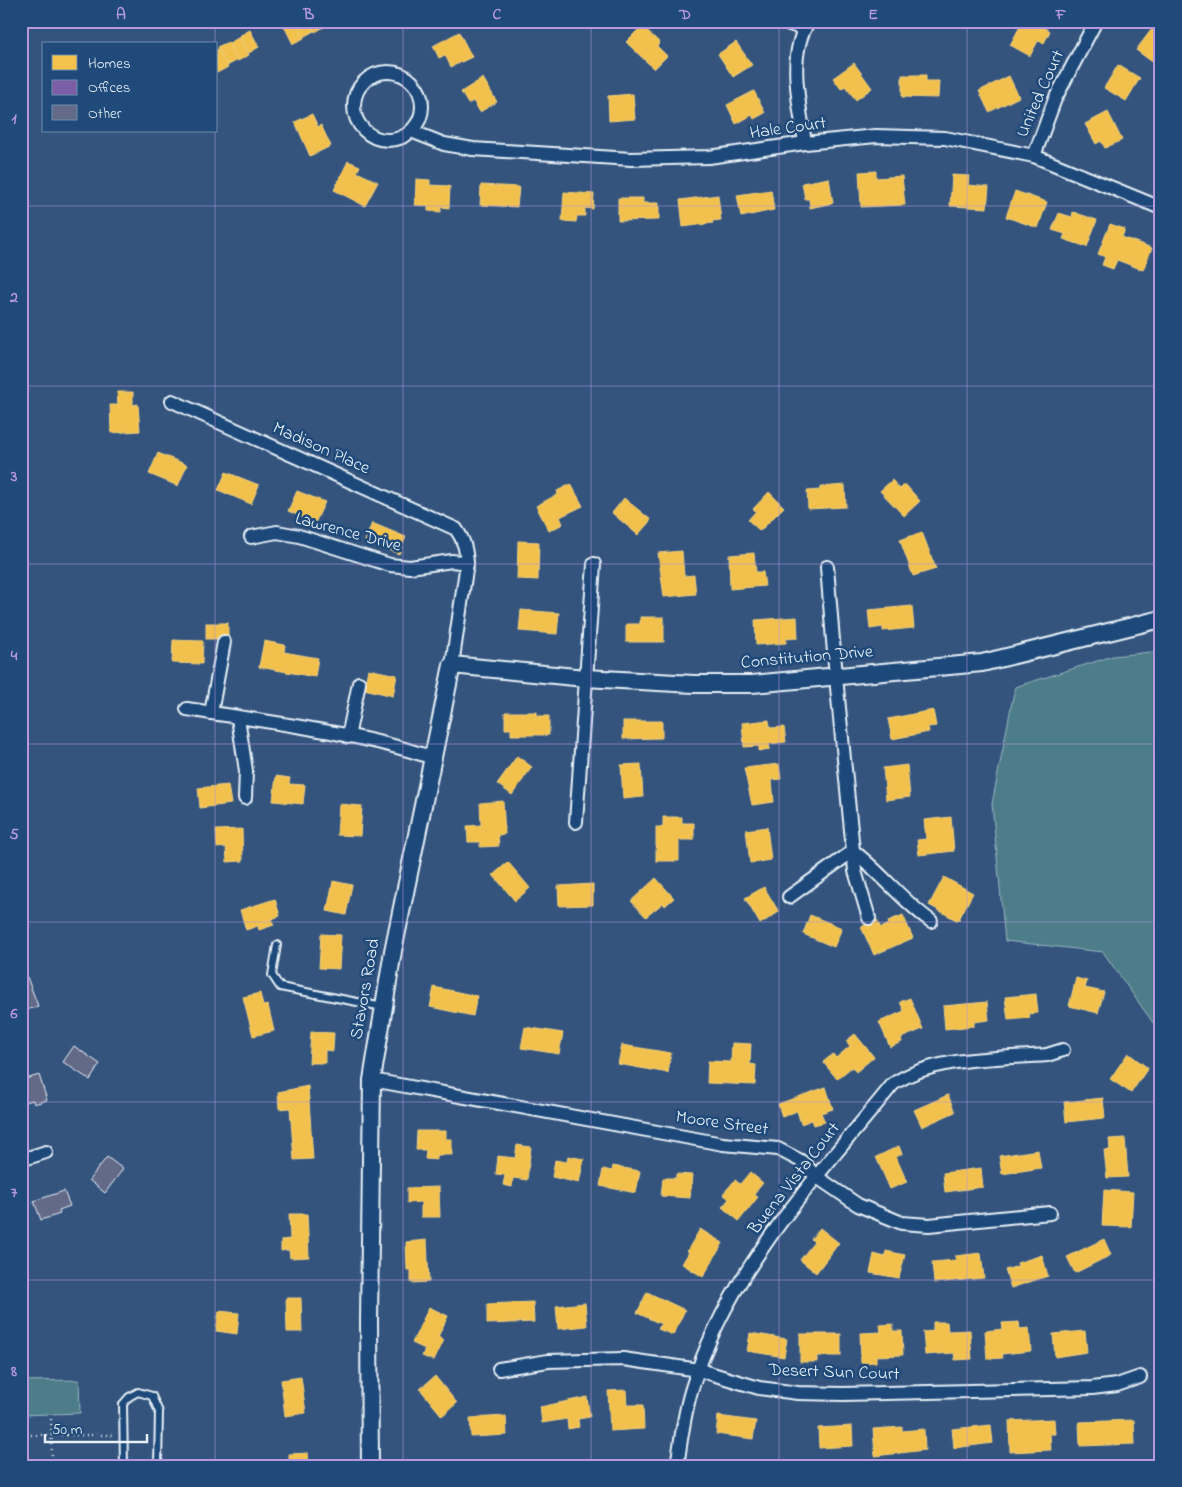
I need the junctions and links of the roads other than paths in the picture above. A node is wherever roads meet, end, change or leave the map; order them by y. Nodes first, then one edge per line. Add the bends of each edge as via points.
1 (781, 21) edge
2 (1096, 21) edge
3 (806, 25) edge
4 (411, 131) junction
5 (805, 143) junction
6 (1034, 156) junction
7 (1161, 208) edge
8 (172, 401) dead end
9 (456, 529) joint
10 (251, 538) dead end
11 (467, 563) junction
12 (594, 564) dead end
13 (827, 567) dead end
14 (1161, 619) edge
15 (224, 642) dead end
16 (452, 665) junction
17 (836, 677) junction
18 (585, 678) junction
19 (359, 683) dead end
20 (187, 709) dead end
21 (210, 713) junction
22 (238, 718) junction
23 (348, 737) junction
24 (432, 758) junction
25 (245, 798) dead end
26 (576, 822) dead end
27 (852, 851) junction
28 (789, 897) dead end
29 (869, 918) dead end
30 (931, 921) dead end
31 (276, 945) dead end
32 (383, 1007) junction
33 (1063, 1050) dead end
34 (372, 1080) junction
35 (46, 1152) dead end
36 (21, 1160) edge
37 (817, 1177) junction
38 (1050, 1213) dead end
39 (499, 1370) dead end
40 (699, 1370) junction
41 (1140, 1377) dead end
42 (124, 1466) edge
43 (158, 1466) edge
44 (370, 1466) edge
45 (677, 1466) edge

1 - 3 street
2 - 6 street, United Court via 1054,99
3 - 5 street via 797,60 797,87
4 - 4 street via 417,125 422,109 422,100 415,85 393,73 385,72 369,78 355,99 359,124 371,135 388,140
4 - 5 street, Hale Court via 444,144 473,149 631,159 709,158
5 - 6 street, Hale Court via 901,135 945,138
6 - 7 street, Hale Court
8 - 9 street, Madison Place
9 - 11 street, Stavors Road via 464,543
10 - 11 street, Lawrence Drive via 277,532 299,536 390,565 410,567 452,561
11 - 16 street, Stavors Road
12 - 18 street
13 - 17 street
14 - 17 street, Constitution Drive via 982,663
15 - 21 street
16 - 18 street, Constitution Drive
16 - 24 street, Stavors Road
17 - 18 street, Constitution Drive via 742,684
17 - 27 street
18 - 26 street
19 - 23 street
20 - 21 street
21 - 22 street
22 - 23 street
22 - 25 street via 246,771
23 - 24 street
24 - 32 street, Stavors Road
27 - 28 street
27 - 29 street via 857,882
27 - 30 street via 872,865 915,910
31 - 32 lane via 272,974 280,987
32 - 34 street, Stavors Road
33 - 37 street, Buena Vista Court via 1047,1056 937,1065 914,1072 893,1084
34 - 37 street, Moore Street via 723,1144 778,1149 801,1161
34 - 44 street, Stavors Road
35 - 36 street
37 - 38 street, Moore Street via 858,1205 902,1223 929,1224
37 - 40 street, Buena Vista Court via 734,1291
39 - 40 street, Desert Sun Court via 548,1361 600,1359 643,1361
40 - 41 street, Desert Sun Court via 759,1388 843,1394 1092,1388
40 - 45 street, Buena Vista Court via 692,1388
42 - 43 lane via 123,1404 138,1392 152,1396 158,1412

